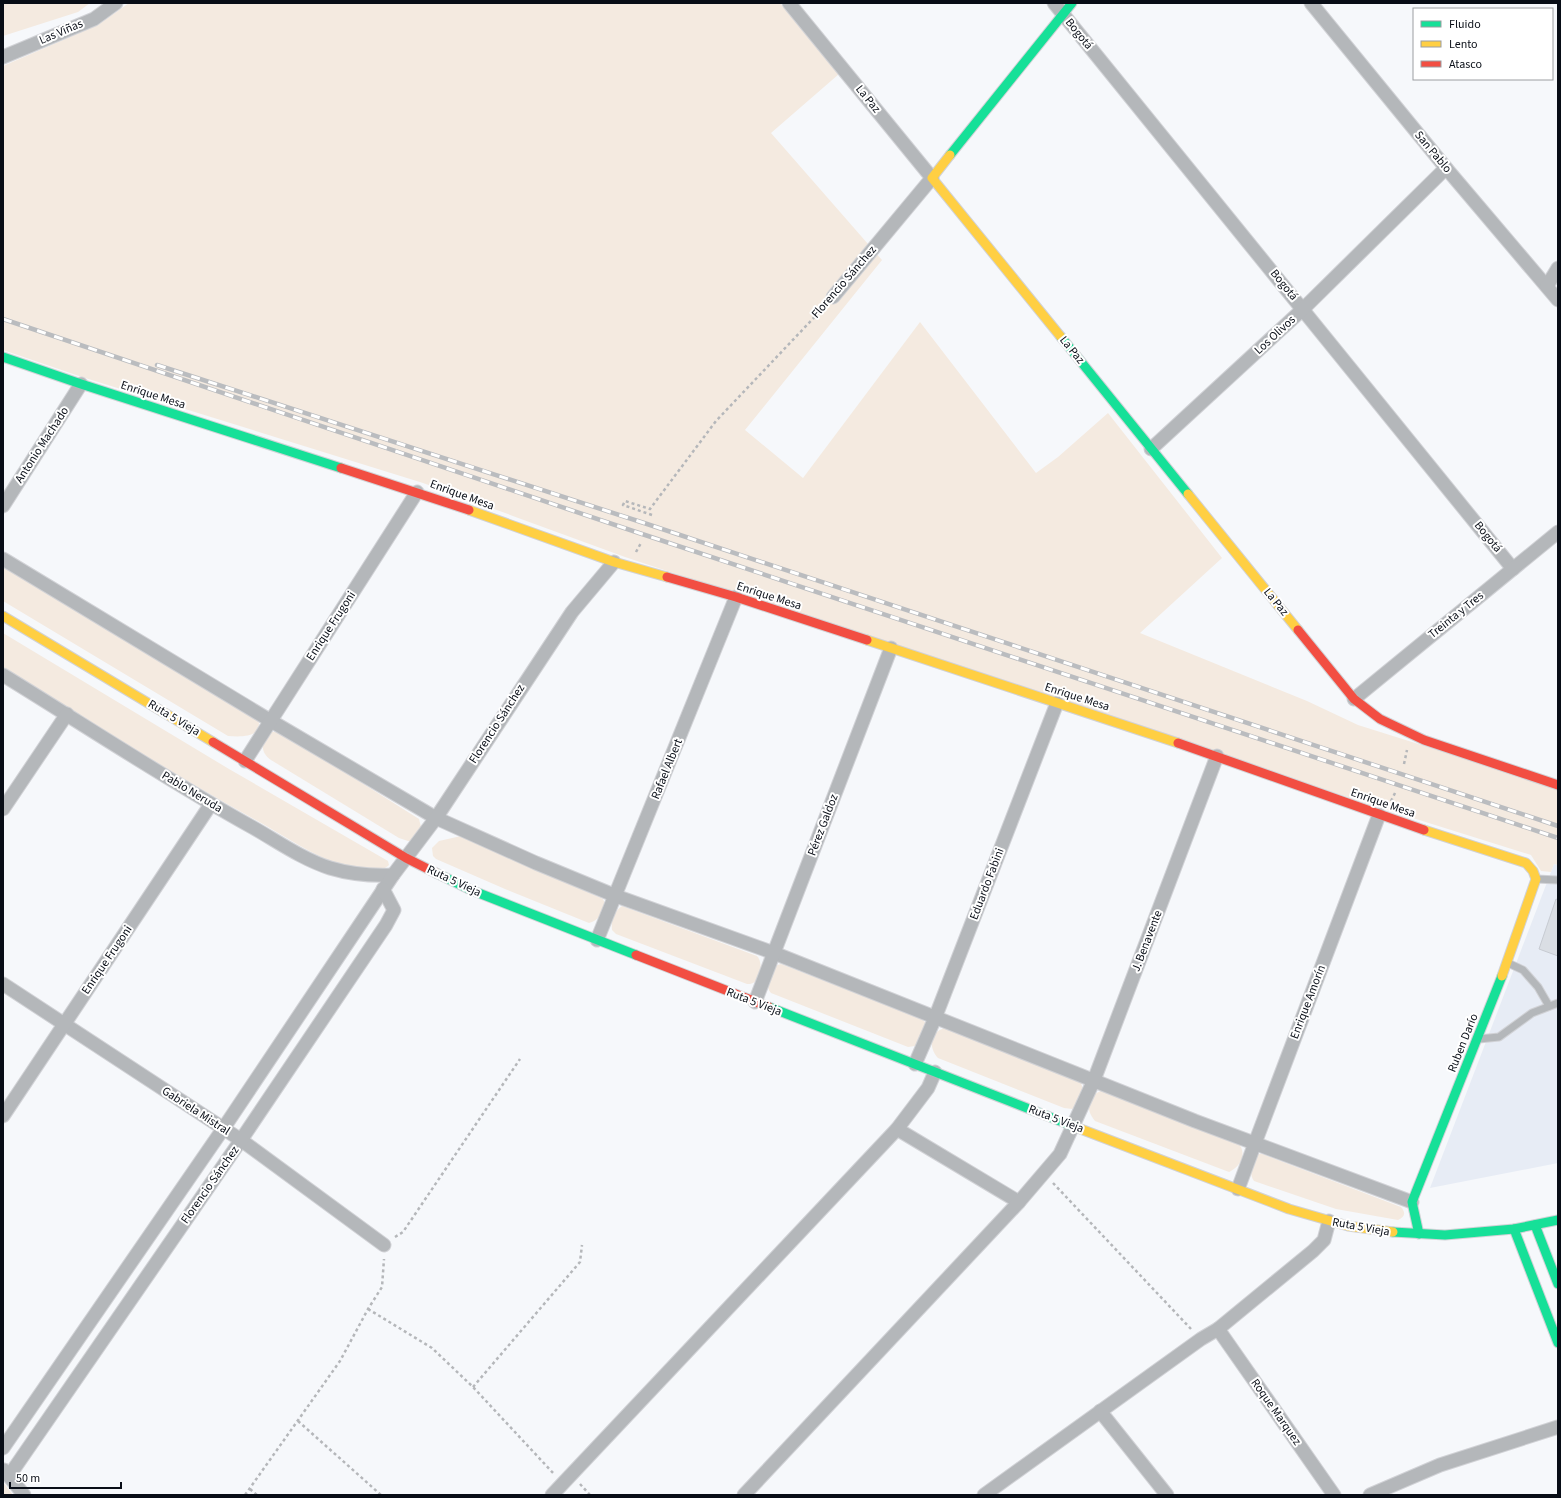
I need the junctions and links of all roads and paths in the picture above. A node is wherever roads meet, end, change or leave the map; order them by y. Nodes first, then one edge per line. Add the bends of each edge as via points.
1 (116, 3) edge
2 (789, 3) edge
3 (1054, 3) edge
4 (1072, 3) edge
5 (1311, 3) edge
6 (1063, 14) junction
7 (3, 57) edge
8 (1446, 168) junction
9 (932, 178) junction
10 (1558, 268) edge
11 (1547, 286) junction
12 (833, 298) joint
13 (1558, 300) edge
14 (1303, 309) junction
15 (3, 357) edge
16 (81, 384) junction
17 (1151, 448) junction
18 (417, 492) junction
19 (3, 506) edge
20 (652, 514) dead end
21 (1558, 532) edge
22 (3, 559) edge
23 (614, 562) junction
24 (1513, 569) junction
25 (736, 597) junction
26 (3, 616) edge
27 (891, 648) junction
28 (3, 675) edge
29 (1354, 699) junction
30 (1057, 703) junction
31 (67, 714) junction
32 (271, 721) junction
33 (1217, 756) junction
34 (244, 761) junction
35 (1558, 785) edge
36 (211, 804) junction
37 (3, 809) edge
38 (1379, 815) junction
39 (436, 818) junction
40 (406, 858) junction
41 (393, 875) junction
42 (1536, 879) junction
43 (1558, 880) edge
44 (383, 889) junction
45 (616, 896) junction
46 (598, 940) junction
47 (774, 953) junction
48 (1507, 963) junction
49 (3, 984) edge
50 (755, 1002) junction
51 (1558, 1003) edge
52 (1549, 1006) junction
53 (935, 1018) junction
54 (64, 1024) junction
55 (1477, 1040) junction
56 (520, 1059) dead end
57 (915, 1064) junction
58 (935, 1072) junction
59 (1094, 1080) junction
60 (3, 1116) edge
61 (1074, 1126) junction
62 (224, 1129) junction
63 (897, 1130) junction
64 (241, 1140) junction
65 (1254, 1143) junction
66 (1044, 1174) junction
67 (1238, 1189) junction
68 (1019, 1202) junction
69 (1412, 1202) junction
70 (1558, 1220) edge
71 (1329, 1221) junction
72 (1535, 1225) junction
73 (1514, 1229) junction
74 (1419, 1234) junction
75 (384, 1245) junction
76 (582, 1245) dead end
77 (1558, 1284) edge
78 (368, 1309) junction
79 (1218, 1329) junction
80 (1201, 1339) junction
81 (1558, 1342) edge
82 (474, 1386) junction
83 (1100, 1411) junction
84 (298, 1421) junction
85 (1558, 1427) edge
86 (3, 1448) edge
87 (6, 1472) edge
88 (562, 1483) junction
89 (250, 1489) junction
90 (24, 1495) edge
91 (245, 1495) edge
92 (257, 1495) edge
93 (381, 1495) edge
94 (552, 1495) edge
95 (744, 1495) edge
96 (984, 1495) edge
97 (1167, 1495) edge
98 (1334, 1495) edge
99 (1370, 1495) edge

1 - 7 street, Las Viñas via 94,19
2 - 9 street, La Paz
3 - 6 street, Bogotá
4 - 6 street, Florencio Sánchez
5 - 8 street, San Pablo
6 - 9 street, Florencio Sánchez
6 - 14 street, Bogotá
8 - 11 street, San Pablo
8 - 14 street, Los Olivos
9 - 12 street, Florencio Sánchez
9 - 17 street, La Paz
10 - 11 street
11 - 13 street, San Pablo
12 - 20 path, Florencio Sánchez via 716,421 650,509 625,501 623,505
14 - 17 street, Los Olivos
14 - 24 street, Bogotá
15 - 16 street, Enrique Mesa
16 - 18 street, Enrique Mesa
16 - 19 street, Antonio Machado
17 - 29 street, La Paz
18 - 23 street, Enrique Mesa
18 - 32 street, Enrique Frugoni
21 - 24 street, Treinta y Tres
22 - 32 street
23 - 25 street, Enrique Mesa
23 - 39 street, Florencio Sánchez via 572,612
24 - 29 street, Treinta y Tres
25 - 27 street, Enrique Mesa
25 - 45 street, Rafael Albert
26 - 34 street, Ruta 5 Vieja
27 - 30 street, Enrique Mesa
27 - 47 street, Pérez Galdoz
28 - 31 street, Pablo Neruda
29 - 35 street, La Paz via 1366,711 1420,739
30 - 33 street, Enrique Mesa
30 - 53 street, Eduardo Fabini
31 - 36 street, Pablo Neruda
31 - 37 street
32 - 34 street, Enrique Frugoni
32 - 39 street
33 - 38 street, Enrique Mesa
33 - 59 street, J. Benavente
34 - 40 street, Ruta 5 Vieja
36 - 41 street, Pablo Neruda via 306,858 328,867 372,876
36 - 54 street, Enrique Frugoni
38 - 42 street, Enrique Mesa via 1526,863
38 - 65 street, Enrique Amorín
39 - 40 street, Florencio Sánchez
39 - 45 street
40 - 41 street, Florencio Sánchez
40 - 46 street, Ruta 5 Vieja via 471,890
41 - 44 street, Florencio Sánchez
42 - 43 lane
42 - 48 street, Ruben Darío
44 - 62 street, Florencio Sánchez
44 - 64 street, Florencio Sánchez via 394,910 386,925
45 - 46 street, Rafael Albert
45 - 47 street
46 - 50 street, Ruta 5 Vieja
47 - 50 street, Pérez Galdoz
47 - 53 street
48 - 52 lane via 1523,970 1538,987
48 - 55 street, Ruben Darío
49 - 54 street, Gabriela Mistral
50 - 57 street, Ruta 5 Vieja
51 - 52 lane
52 - 55 lane via 1532,1013 1499,1037
53 - 57 street, Eduardo Fabini
53 - 59 street
54 - 60 street, Enrique Frugoni
54 - 62 street, Gabriela Mistral
55 - 69 street, Ruben Darío
56 - 75 path via 403,1232
57 - 58 street, Ruta 5 Vieja
58 - 61 street, Ruta 5 Vieja
58 - 63 street via 928,1088
59 - 61 street, J. Benavente
59 - 65 street
61 - 66 street, J. Benavente via 1060,1154
61 - 67 street, Ruta 5 Vieja
62 - 64 street, Gabriela Mistral
62 - 86 street, Florencio Sánchez
63 - 68 street
63 - 88 street
64 - 75 street, Gabriela Mistral
64 - 87 street, Florencio Sánchez
65 - 67 street, Enrique Amorín
65 - 69 street
66 - 68 street, J. Benavente
66 - 80 path
67 - 71 street, Ruta 5 Vieja
68 - 95 street, J. Benavente
69 - 74 street
70 - 72 street, Ruta 5 Vieja
71 - 74 street, Ruta 5 Vieja via 1368,1229
71 - 79 street via 1324,1240
72 - 73 street, Ruta 5 Vieja
72 - 77 street
73 - 74 street, Ruta 5 Vieja via 1445,1235
73 - 81 street
75 - 78 path via 382,1287
76 - 82 path via 580,1262
78 - 82 path via 432,1348
78 - 84 path via 340,1361
79 - 80 street
79 - 98 street, Roque Marquez
80 - 83 street
82 - 88 path
83 - 96 street
83 - 97 street
84 - 89 path
84 - 93 path
85 - 99 street via 1440,1464
87 - 90 street
88 - 94 street
89 - 91 path
89 - 92 path

